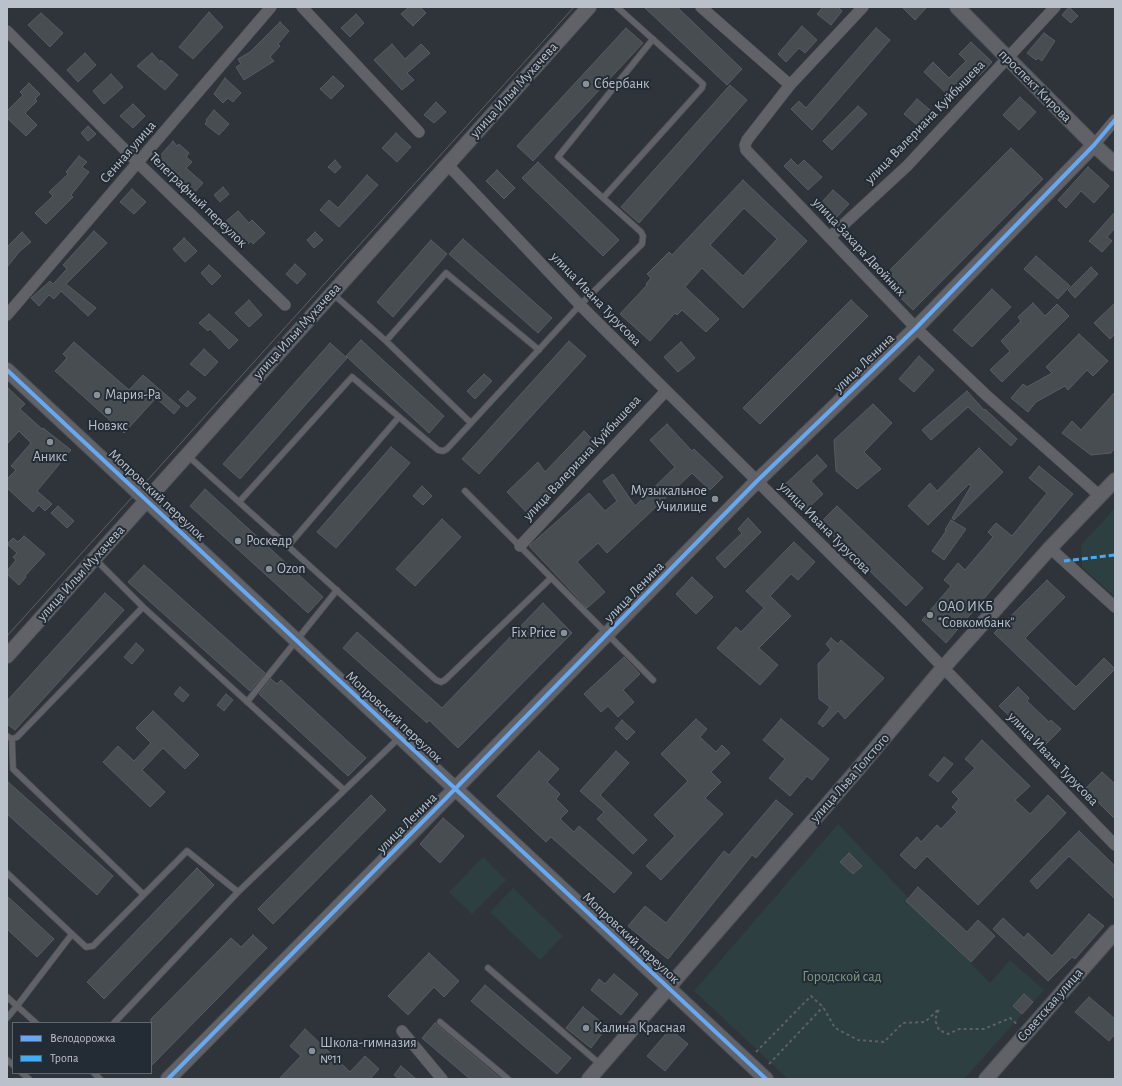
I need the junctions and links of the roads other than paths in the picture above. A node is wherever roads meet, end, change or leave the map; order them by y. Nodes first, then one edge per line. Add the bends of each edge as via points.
1 (271, 7) edge
2 (302, 7) edge
3 (589, 7) edge
4 (617, 7) edge
5 (700, 7) edge
6 (863, 7) edge
7 (957, 7) edge
8 (1055, 7) edge
9 (7, 31) edge
10 (653, 39) junction
11 (1006, 58) junction
12 (790, 85) junction
13 (1115, 120) edge
14 (419, 132) dead end
15 (1094, 145) junction
16 (138, 163) junction
17 (447, 164) junction
18 (1115, 164) edge
19 (603, 198) junction
20 (830, 237) junction
21 (332, 293) junction
22 (285, 305) dead end
23 (580, 306) junction
24 (7, 315) edge
25 (916, 328) junction
26 (386, 341) junction
27 (539, 350) junction
28 (7, 370) edge
29 (666, 391) junction
30 (400, 417) junction
31 (471, 423) junction
32 (187, 454) junction
33 (1115, 480) edge
34 (757, 481) junction
35 (465, 491) dead end
36 (1100, 496) junction
37 (146, 500) junction
38 (239, 502) junction
39 (288, 546) junction
40 (520, 546) junction
41 (1050, 548) junction
42 (94, 558) junction
43 (551, 578) junction
44 (336, 590) junction
45 (143, 607) junction
46 (1115, 607) edge
47 (607, 635) junction
48 (297, 641) junction
49 (7, 656) edge
50 (943, 668) junction
51 (653, 680) dead end
52 (247, 702) junction
53 (9, 737) edge
54 (400, 737) junction
55 (456, 789) junction
56 (344, 790) junction
57 (1115, 845) edge
58 (7, 873) edge
59 (238, 892) junction
60 (143, 894) junction
61 (1115, 932) edge
62 (72, 934) junction
63 (488, 968) dead end
64 (668, 988) junction
65 (7, 997) edge
66 (17, 1006) junction
67 (7, 1018) edge
68 (35, 1022) edge
69 (115, 1022) edge
70 (440, 1022) dead end
71 (402, 1031) dead end
72 (601, 1065) junction
73 (763, 1076) edge
74 (168, 1079) edge
75 (442, 1079) edge
76 (508, 1079) edge
77 (589, 1079) edge
78 (986, 1079) edge

1 - 16 street, Сенная улица
2 - 14 street
3 - 17 street, улица Ильи Мухачева
4 - 10 lane
5 - 12 street
6 - 12 street, улица Захара Двойных
7 - 11 street, проспект Кирова
8 - 11 street, улица Валериана Куйбышева
9 - 16 street, Телеграфный переулок
10 - 19 lane via 558,157
10 - 19 lane via 700,80 702,88
11 - 15 street, проспект Кирова
11 - 20 street, улица Валериана Куйбышева via 907,166
12 - 20 street, улица Захара Двойных via 747,140 746,150
13 - 15 street, улица Ленина
15 - 18 street, проспект Кирова
15 - 25 street, улица Ленина
16 - 22 street, Телеграфный переулок
16 - 24 street, Сенная улица
17 - 21 street, улица Ильи Мухачева
17 - 23 street, улица Ивана Турусова
19 - 23 lane via 641,232 643,240 642,244
20 - 25 street, улица Захара Двойных
21 - 26 lane
21 - 32 street, улица Ильи Мухачева
23 - 27 lane
23 - 29 street, улица Ивана Турусова
25 - 34 street, улица Ленина
25 - 36 street, улица Захара Двойных via 986,395
26 - 27 lane via 446,273
26 - 31 lane
27 - 31 lane
28 - 37 street, Мопровский переулок
29 - 34 street, улица Ивана Турусова
29 - 40 street, улица Валериана Куйбышева
30 - 31 lane via 442,451 447,449
30 - 38 lane via 352,377
30 - 39 lane
32 - 37 street, улица Ильи Мухачева
32 - 38 lane
33 - 36 street, улица Льва Толстого
34 - 47 street, улица Ленина
34 - 50 street, улица Ивана Турусова
35 - 40 lane
36 - 41 street, улица Льва Толстого
37 - 42 street, улица Ильи Мухачева
37 - 48 street, Мопровский переулок
38 - 39 lane
39 - 44 lane
40 - 43 lane
41 - 46 street
41 - 50 street, улица Льва Толстого
42 - 45 lane
42 - 49 street, улица Ильи Мухачева
43 - 44 lane via 441,682
43 - 47 lane
44 - 48 lane
45 - 52 lane
45 - 53 lane via 17,737
47 - 51 lane
47 - 55 street, улица Ленина
48 - 52 lane
48 - 54 street, Мопровский переулок
50 - 57 street, улица Ивана Турусова
50 - 64 street, улица Льва Толстого
52 - 56 lane
53 - 60 lane via 13,769
54 - 55 street, Мопровский переулок
54 - 56 lane
55 - 64 street, Мопровский переулок
55 - 74 street, улица Ленина
56 - 59 lane
58 - 62 lane
59 - 60 lane via 187,851
59 - 69 lane
60 - 62 lane via 90,948 83,946
61 - 78 street, Советская улица
62 - 66 lane
63 - 72 lane
64 - 72 street, улица Льва Толстого
64 - 73 street, Мопровский переулок
65 - 66 lane
66 - 67 lane
66 - 68 lane
70 - 76 lane
71 - 75 street
72 - 77 street, улица Льва Толстого

